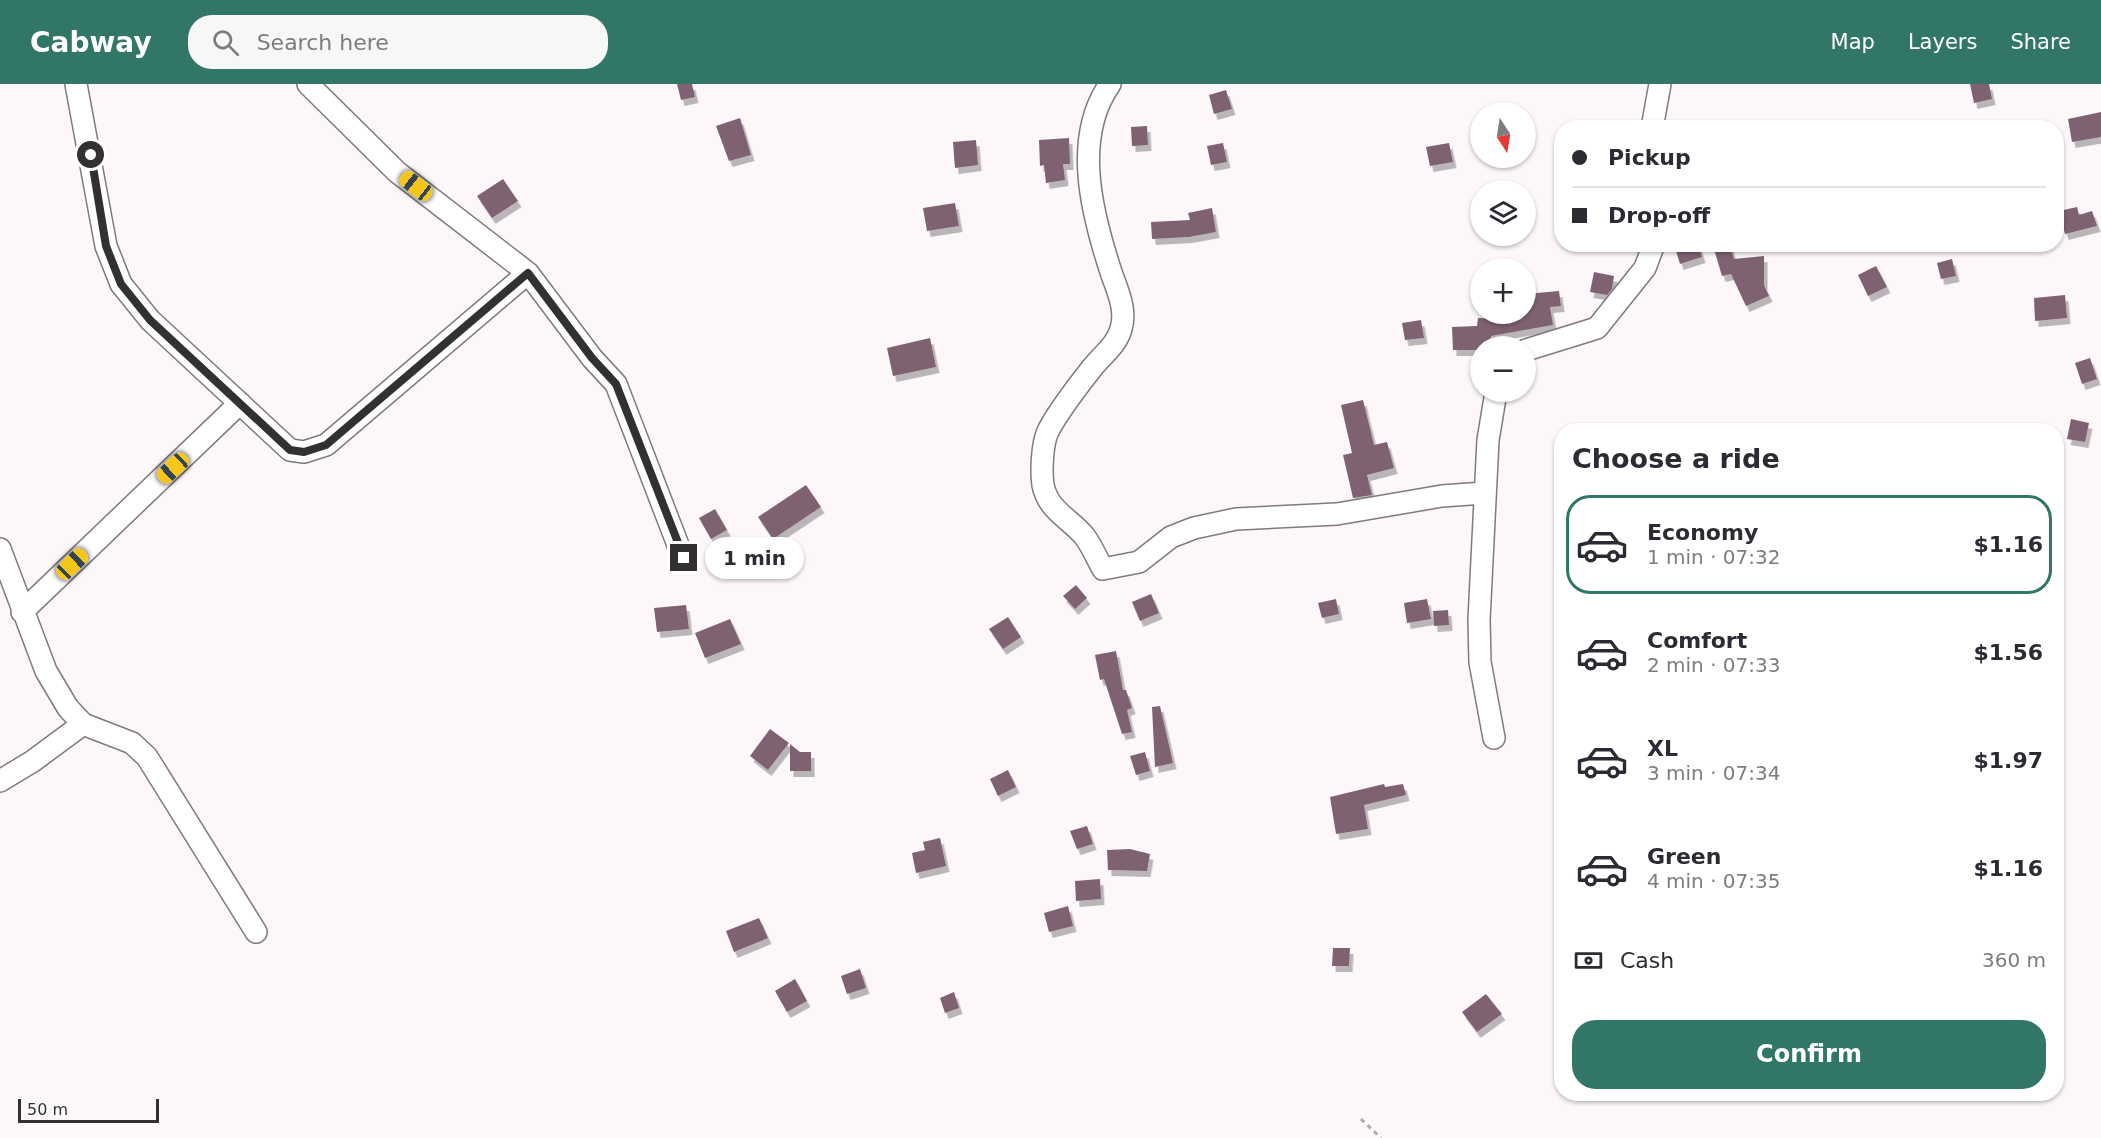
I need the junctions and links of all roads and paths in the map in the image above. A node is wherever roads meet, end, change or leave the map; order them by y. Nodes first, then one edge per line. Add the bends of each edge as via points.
1 (76, 84) edge
2 (308, 84) edge
3 (1110, 84) edge
4 (1660, 84) edge
5 (1653, 120) edge
6 (1651, 252) edge
7 (528, 273) junction
8 (1536, 347) edge
9 (1494, 402) edge
10 (240, 403) junction
11 (1484, 493) junction
12 (0, 549) edge
13 (684, 558) dead end
14 (22, 612) junction
15 (83, 724) junction
16 (1494, 738) dead end
17 (0, 781) edge
18 (256, 932) dead end
19 (1362, 1119) dead end
20 (1381, 1138) edge

1 - 10 street via 106,246 121,284 150,320
2 - 7 street via 398,172
3 - 11 street via 1099,100 1090,135 1089,179 1098,228 1124,312 1122,327 1116,344 1093,366 1047,433 1043,465 1043,486 1052,506 1085,537 1103,569 1138,562 1171,537 1236,519 1337,514
4 - 5 street
6 - 8 street via 1645,268 1597,328
7 - 10 street via 316,450 290,450
7 - 13 street via 616,384
9 - 11 street
10 - 14 street
11 - 16 street via 1480,662
12 - 14 street
14 - 15 street via 46,671 68,708
15 - 17 street
15 - 18 street via 132,743 147,757
19 - 20 path

